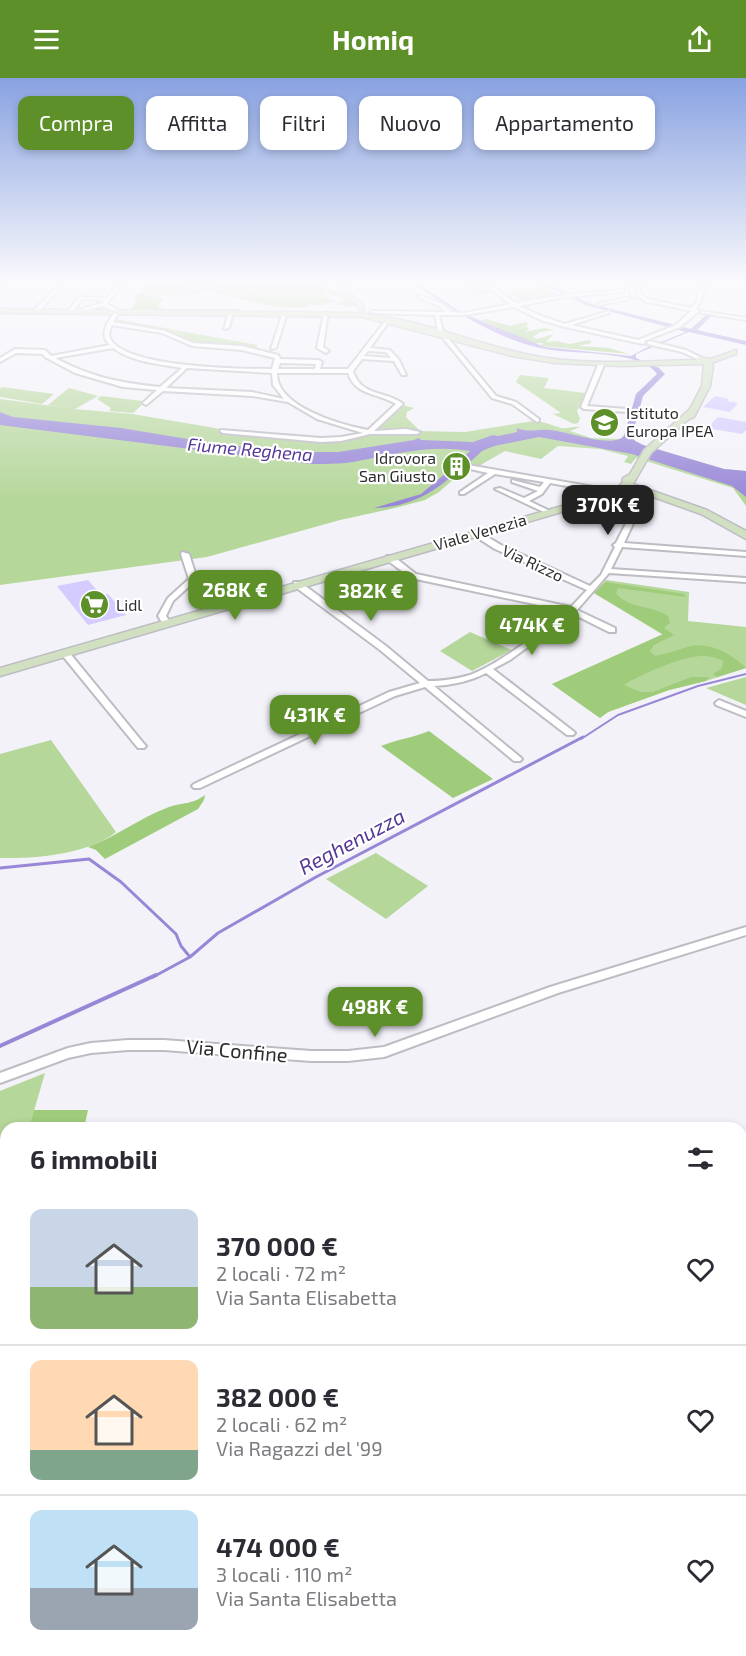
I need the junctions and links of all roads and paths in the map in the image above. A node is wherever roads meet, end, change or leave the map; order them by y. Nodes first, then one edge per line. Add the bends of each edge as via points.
1 (47, 356) edge
2 (60, 356) edge
3 (130, 356) edge
4 (275, 356) edge
5 (392, 356) edge
6 (461, 356) edge
7 (525, 356) edge
8 (697, 356) edge
9 (721, 356) edge
10 (53, 357) junction
11 (360, 357) joint
12 (707, 359) junction
13 (396, 360) junction
14 (277, 361) junction
15 (601, 365) junction
16 (184, 368) junction
17 (275, 370) junction
18 (317, 370) junction
19 (350, 371) junction
20 (404, 374) dead end
21 (160, 390) junction
22 (278, 390) junction
23 (262, 395) junction
24 (290, 402) junction
25 (146, 403) dead end
26 (694, 410) junction
27 (627, 411) dead end
28 (537, 420) dead end
29 (680, 421) junction
30 (223, 431) dead end
31 (370, 432) junction
32 (417, 432) dead end
33 (673, 435) junction
34 (656, 444) junction
35 (468, 467) dead end
36 (495, 471) junction
37 (511, 480) dead end
38 (548, 481) junction
39 (635, 483) junction
40 (498, 489) dead end
41 (542, 490) junction
42 (612, 491) junction
43 (462, 493) dead end
44 (523, 501) junction
45 (548, 512) junction
46 (474, 533) junction
47 (746, 536) edge
48 (617, 545) junction
49 (185, 554) dead end
50 (746, 554) edge
51 (390, 558) junction
52 (607, 571) junction
53 (746, 580) edge
54 (299, 585) junction
55 (592, 590) junction
56 (573, 610) junction
57 (182, 621) junction
58 (166, 622) junction
59 (153, 630) junction
60 (612, 630) dead end
61 (94, 645) junction
62 (65, 653) junction
63 (487, 669) junction
64 (0, 672) edge
65 (425, 684) junction
66 (719, 703) dead end
67 (746, 714) edge
68 (570, 733) dead end
69 (141, 746) dead end
70 (517, 759) dead end
71 (197, 786) dead end
72 (746, 931) edge
73 (0, 1078) edge

1 - 10 street
2 - 10 street
3 - 16 street
4 - 14 street
5 - 13 street
6 - 28 street via 494,397 514,403
7 - 15 main road
8 - 12 street
9 - 12 main road
10 - 21 street via 70,369 98,379
11 - 13 street
11 - 19 street
12 - 15 main road
12 - 26 main road via 712,388
13 - 20 street
14 - 17 street
14 - 18 street via 319,362
15 - 27 street via 584,407
16 - 17 street
16 - 21 street
17 - 18 street
17 - 22 street
18 - 19 street
19 - 31 street via 352,379 363,389 400,403
21 - 23 street
21 - 25 street
22 - 23 street
22 - 24 street
23 - 24 street
24 - 31 street via 318,416
26 - 29 main road
26 - 33 main road
29 - 33 street
29 - 34 main road
30 - 31 street via 321,440
31 - 32 street
33 - 34 main road
34 - 39 main road via 642,460
35 - 36 street
36 - 38 street
36 - 43 street
37 - 41 street
38 - 41 street
38 - 42 street
39 - 42 main road, Viale Venezia
39 - 47 main road via 706,513
39 - 48 street via 641,500
40 - 44 street
41 - 44 street
42 - 45 main road, Viale Venezia
44 - 45 street
45 - 46 main road, Viale Venezia
46 - 51 main road, Viale Venezia
46 - 55 street, Via Rizzo
48 - 50 street
48 - 52 street
49 - 58 street via 193,579 168,601 162,616
51 - 54 main road, Viale Venezia
51 - 56 street via 414,576
52 - 53 street
52 - 55 street
54 - 57 main road, Viale Venezia
54 - 58 main road, Viale Venezia
54 - 65 street
55 - 56 street
56 - 60 street
56 - 63 street
57 - 58 street, Viale Venezia
57 - 59 main road, Viale Venezia
58 - 59 street, Viale Venezia
58 - 61 main road, Viale Venezia
59 - 61 main road, Viale Venezia
61 - 62 main road, Viale Venezia
62 - 64 main road, Viale Venezia
62 - 69 street
63 - 65 street via 461,680
63 - 68 street
65 - 70 street
65 - 71 street via 392,694
66 - 67 street
72 - 73 street, Via Confine via 554,990 384,1052 317,1058 231,1049 113,1047 67,1053

